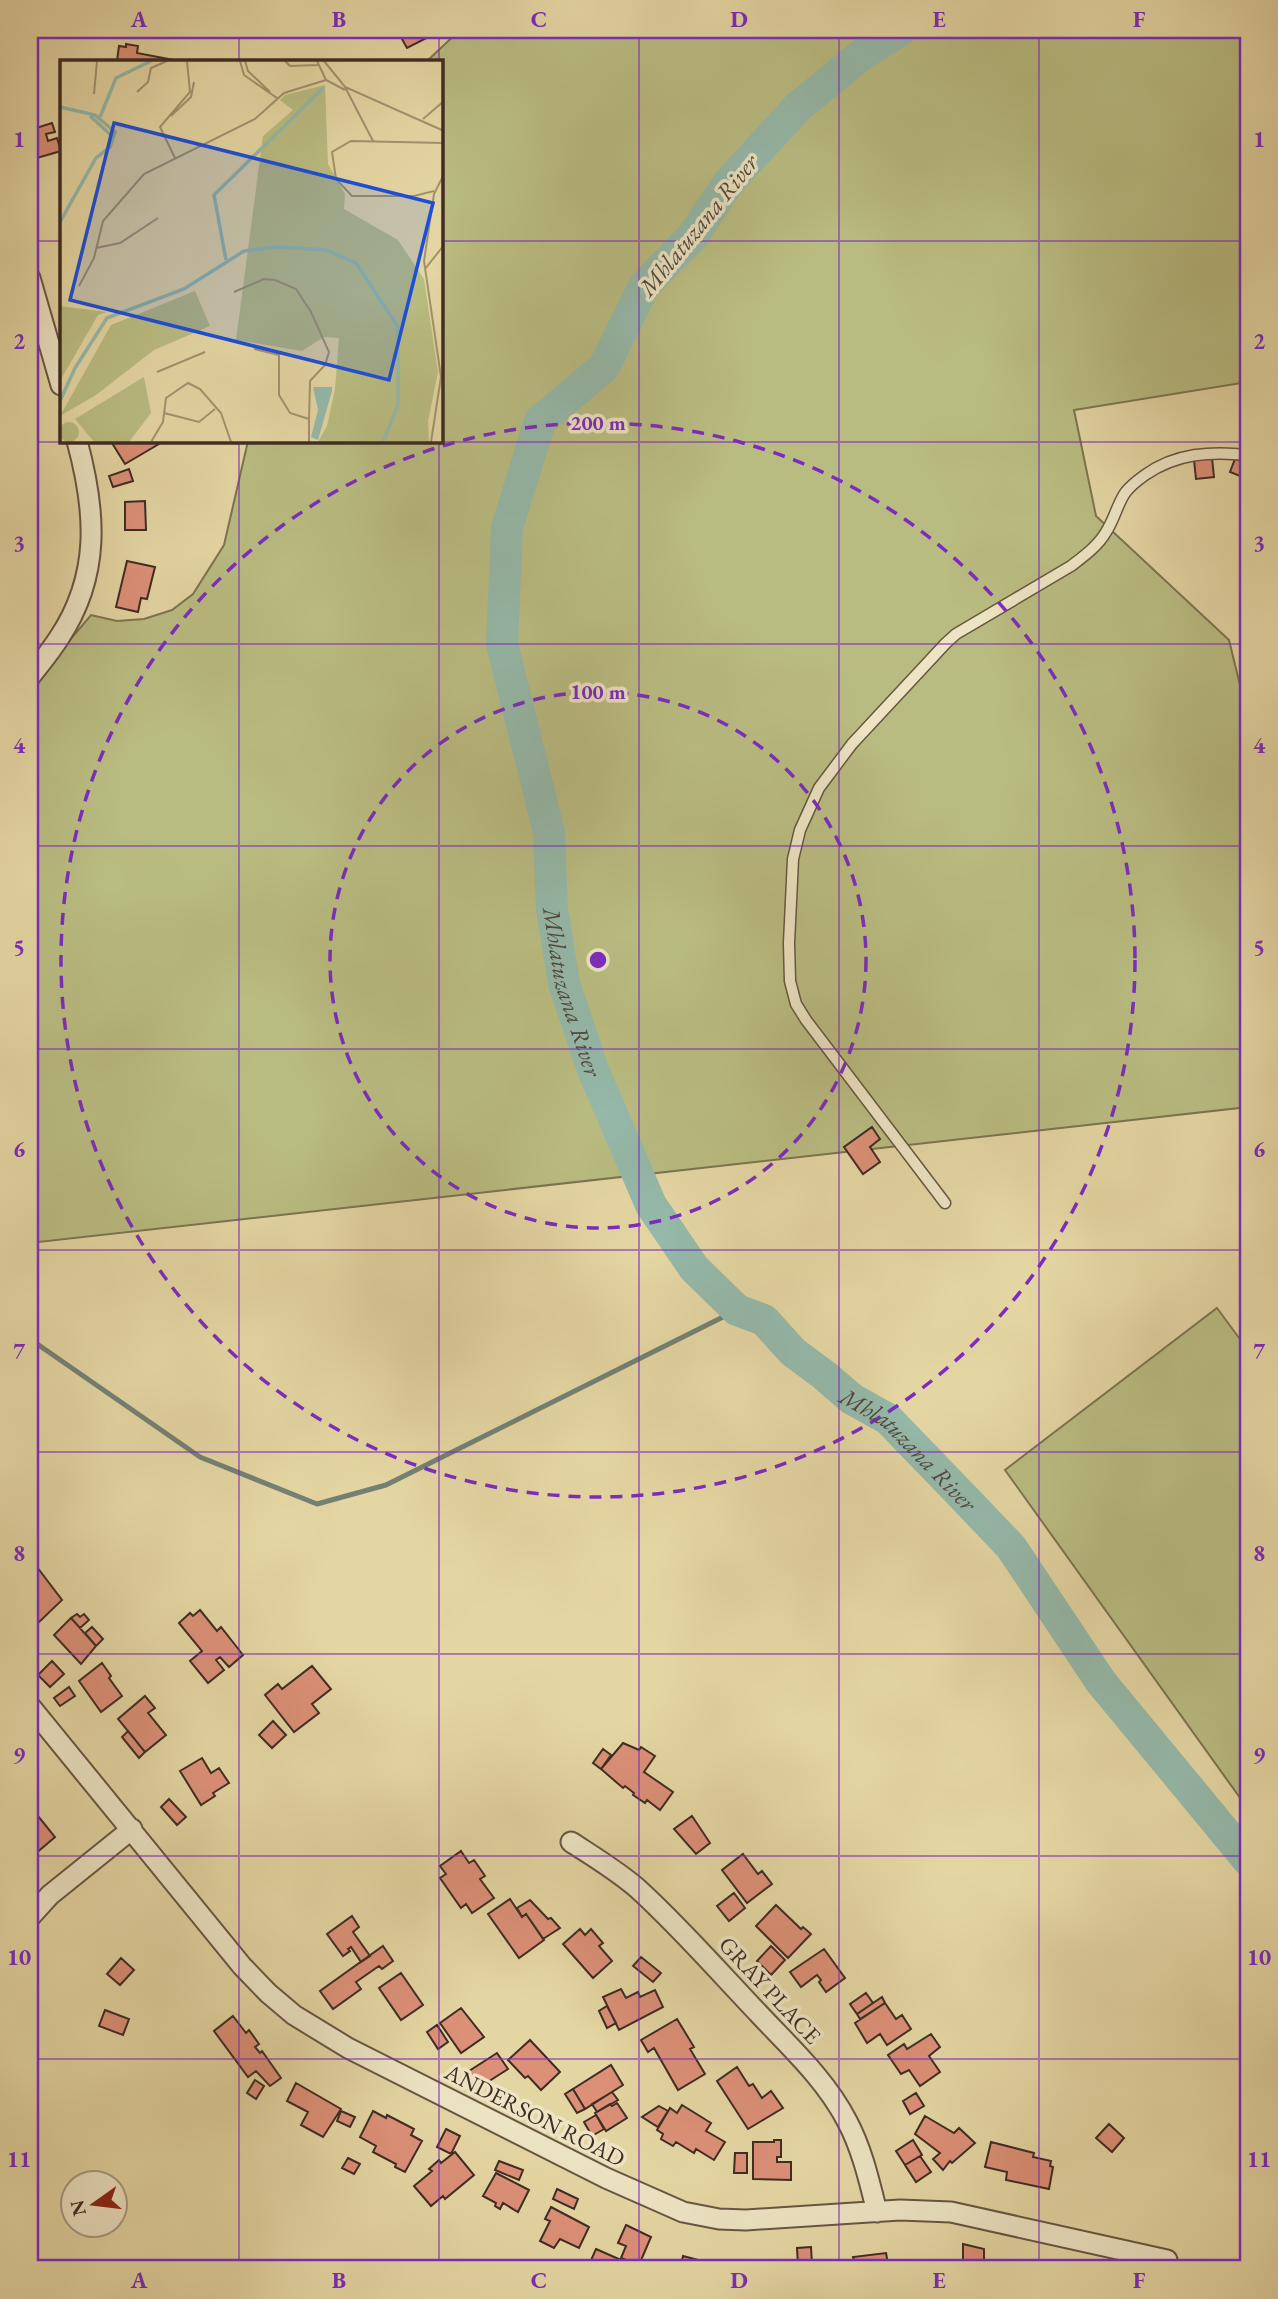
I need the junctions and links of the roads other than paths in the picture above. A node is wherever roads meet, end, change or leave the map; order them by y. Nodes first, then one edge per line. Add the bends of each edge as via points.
1 (30, 278) edge
2 (60, 383) edge
3 (78, 443) edge
4 (1248, 455) edge
5 (30, 677) edge
6 (945, 1203) dead end
7 (30, 1706) edge
8 (132, 1829) junction
9 (571, 1842) dead end
10 (50, 1895) junction
11 (30, 1902) edge
12 (30, 1917) edge
13 (877, 2212) junction
14 (1167, 2260) dead end

1 - 2 street
3 - 5 street via 91,513 91,561 65,628
4 - 6 lane via 1192,455 1164,464 1135,483 1121,499 1106,533 1084,555 946,643 852,744 809,808 791,878 790,973 796,1004
7 - 8 street, ANDERSON ROAD
8 - 10 street
8 - 13 street, ANDERSON ROAD via 268,1993 348,2048 683,2212 746,2220
9 - 13 street, GRAY PLACE via 637,1888 811,2070 847,2120
10 - 11 street
10 - 12 street
13 - 14 street, ANDERSON ROAD via 951,2212

